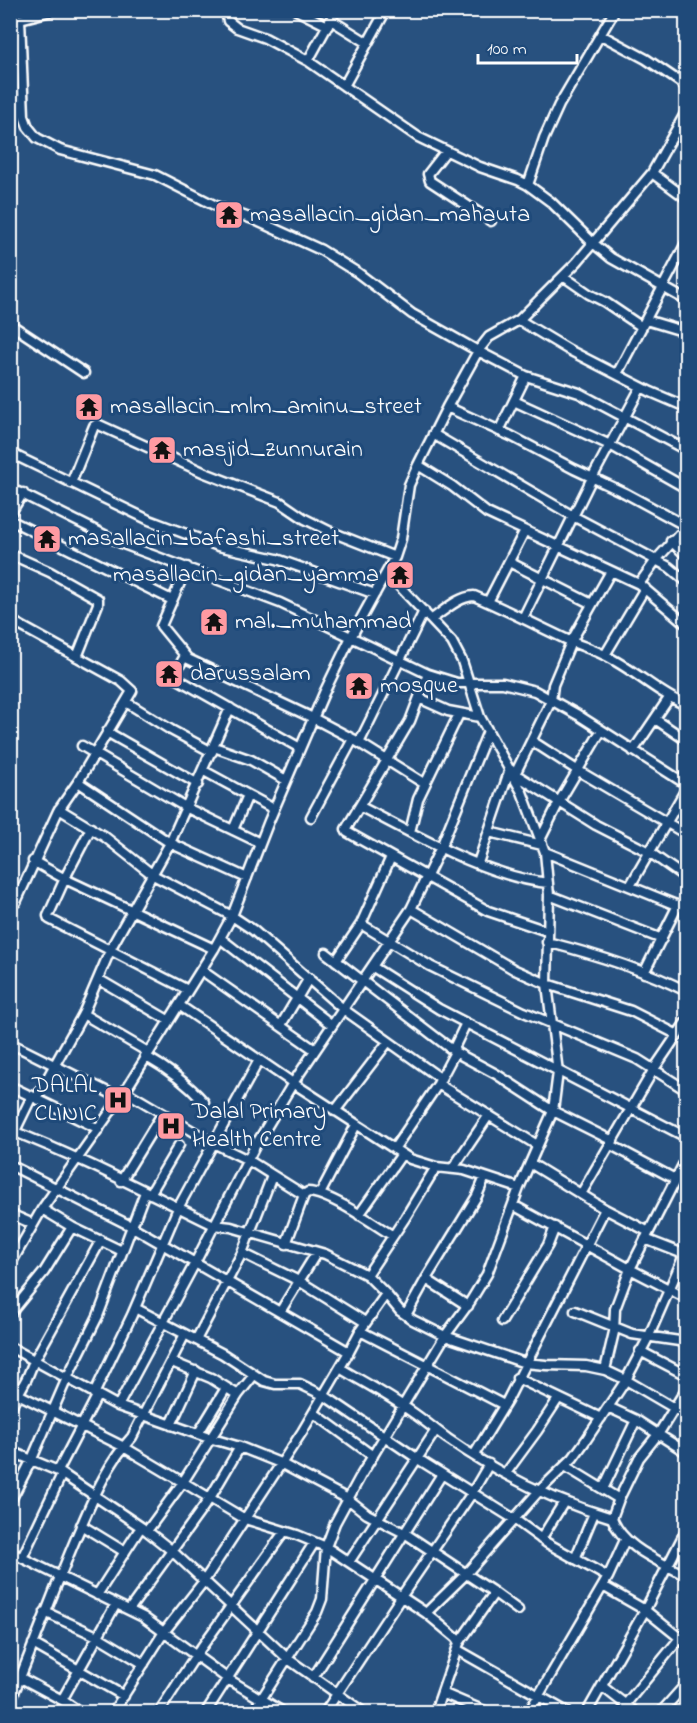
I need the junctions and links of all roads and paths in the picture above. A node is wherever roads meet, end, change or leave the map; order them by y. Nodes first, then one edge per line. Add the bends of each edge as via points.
1 (55, 10) edge
2 (230, 10) edge
3 (296, 10) edge
4 (336, 10) edge
5 (386, 10) edge
6 (615, 10) edge
7 (36, 13) edge
8 (15, 20) edge
9 (329, 23) junction
10 (601, 35) junction
11 (368, 43) junction
12 (308, 61) junction
13 (344, 86) junction
14 (687, 86) edge
15 (687, 112) edge
16 (683, 127) edge
17 (446, 151) junction
18 (652, 173) junction
19 (528, 185) junction
20 (687, 198) edge
21 (490, 221) dead end
22 (593, 243) junction
23 (687, 243) edge
24 (563, 276) junction
25 (662, 288) junction
26 (687, 300) edge
27 (519, 320) junction
28 (10, 324) edge
29 (644, 324) junction
30 (687, 332) edge
31 (478, 351) junction
32 (84, 373) dead end
33 (617, 374) junction
34 (526, 376) junction
35 (641, 387) junction
36 (514, 401) junction
37 (447, 407) junction
38 (687, 407) edge
39 (625, 418) junction
40 (499, 430) junction
41 (433, 434) junction
42 (610, 445) junction
43 (687, 450) edge
44 (10, 453) edge
45 (418, 465) junction
46 (592, 478) junction
47 (71, 483) junction
48 (10, 488) edge
49 (687, 488) edge
50 (22, 494) junction
51 (10, 514) edge
52 (573, 516) junction
53 (10, 520) edge
54 (687, 526) edge
55 (524, 532) junction
56 (671, 541) junction
57 (558, 547) junction
58 (10, 554) edge
59 (687, 555) edge
60 (395, 557) junction
61 (656, 560) junction
62 (509, 562) junction
63 (187, 567) junction
64 (610, 570) junction
65 (387, 573) junction
66 (542, 578) junction
67 (687, 581) edge
68 (642, 586) junction
69 (375, 594) junction
70 (172, 600) junction
71 (488, 602) junction
72 (592, 604) junction
73 (424, 611) junction
74 (524, 618) junction
75 (432, 619) junction
76 (10, 620) edge
77 (687, 624) edge
78 (351, 637) junction
79 (571, 642) junction
80 (605, 655) junction
81 (185, 656) junction
82 (77, 657) junction
83 (399, 661) junction
84 (428, 674) junction
85 (469, 682) junction
86 (419, 698) junction
87 (669, 698) junction
88 (551, 701) junction
89 (126, 702) junction
90 (687, 705) edge
91 (230, 708) junction
92 (459, 714) junction
93 (480, 717) junction
94 (313, 718) junction
95 (655, 718) junction
96 (488, 731) junction
97 (601, 731) junction
98 (107, 732) junction
99 (687, 740) edge
100 (356, 741) junction
101 (532, 741) junction
102 (82, 746) dead end
103 (300, 748) junction
104 (213, 749) junction
105 (633, 751) junction
106 (94, 752) junction
107 (387, 762) junction
108 (578, 770) junction
109 (204, 771) junction
110 (513, 773) junction
111 (286, 780) junction
112 (78, 782) junction
113 (198, 784) junction
114 (425, 784) junction
115 (687, 784) edge
116 (687, 789) edge
117 (248, 795) junction
118 (559, 802) junction
119 (360, 807) junction
120 (187, 808) junction
121 (59, 809) junction
122 (274, 809) junction
123 (311, 817) dead end
124 (666, 822) junction
125 (91, 828) junction
126 (233, 830) junction
127 (410, 832) junction
128 (489, 832) junction
129 (687, 834) edge
130 (170, 843) junction
131 (261, 843) junction
132 (543, 845) junction
133 (441, 847) junction
134 (649, 852) junction
135 (391, 857) junction
136 (33, 861) junction
137 (478, 863) junction
138 (153, 874) junction
139 (427, 877) junction
140 (247, 878) junction
141 (687, 878) edge
142 (65, 879) junction
143 (548, 883) junction
144 (630, 886) junction
145 (549, 895) junction
146 (16, 902) dead end
147 (682, 907) edge
148 (411, 909) junction
149 (131, 911) junction
150 (232, 916) junction
151 (361, 924) junction
152 (547, 931) junction
153 (220, 938) junction
154 (662, 939) junction
155 (390, 942) junction
156 (547, 942) junction
157 (214, 949) junction
158 (110, 950) junction
159 (326, 952) dead end
160 (336, 961) junction
161 (374, 967) junction
162 (201, 970) junction
163 (644, 973) junction
164 (309, 978) junction
165 (98, 979) junction
166 (687, 980) edge
167 (363, 982) junction
168 (547, 984) junction
169 (188, 990) junction
170 (684, 990) edge
171 (297, 997) junction
172 (178, 1005) junction
173 (343, 1009) junction
174 (83, 1014) junction
175 (168, 1020) junction
176 (687, 1022) edge
177 (466, 1023) junction
178 (551, 1023) junction
179 (332, 1024) junction
180 (281, 1025) junction
181 (678, 1035) junction
182 (388, 1042) junction
183 (10, 1043) edge
184 (315, 1050) junction
185 (454, 1051) junction
186 (147, 1054) junction
187 (259, 1060) junction
188 (56, 1066) junction
189 (654, 1069) junction
190 (558, 1072) junction
191 (439, 1081) junction
192 (293, 1083) junction
193 (10, 1086) edge
194 (686, 1089) edge
195 (123, 1095) junction
196 (34, 1097) junction
197 (204, 1102) dead end
198 (631, 1107) junction
199 (335, 1111) junction
200 (553, 1111) junction
201 (162, 1114) junction
202 (489, 1115) junction
203 (356, 1125) junction
204 (99, 1130) junction
205 (13, 1131) edge
206 (687, 1137) edge
207 (213, 1143) junction
208 (611, 1143) junction
209 (179, 1145) dead end
210 (537, 1145) junction
211 (398, 1151) junction
212 (79, 1158) junction
213 (687, 1159) edge
214 (248, 1160) junction
215 (530, 1162) junction
216 (10, 1165) edge
217 (436, 1167) junction
218 (453, 1168) junction
219 (272, 1176) junction
220 (485, 1177) junction
221 (677, 1180) junction
222 (122, 1181) junction
223 (57, 1188) junction
224 (519, 1188) junction
225 (147, 1193) junction
226 (320, 1194) junction
227 (581, 1194) junction
228 (303, 1196) junction
229 (513, 1205) junction
230 (178, 1208) junction
231 (42, 1209) junction
232 (604, 1209) junction
233 (10, 1215) edge
234 (359, 1215) junction
235 (33, 1224) junction
236 (214, 1225) junction
237 (131, 1226) junction
238 (72, 1227) junction
239 (555, 1227) junction
240 (250, 1234) junction
241 (647, 1235) junction
242 (393, 1236) junction
243 (101, 1240) junction
244 (162, 1244) junction
245 (286, 1244) junction
246 (587, 1245) junction
247 (122, 1251) junction
248 (242, 1252) junction
249 (317, 1252) junction
250 (686, 1254) edge
251 (195, 1263) junction
252 (10, 1265) edge
253 (630, 1269) junction
254 (367, 1275) junction
255 (426, 1279) junction
256 (299, 1281) junction
257 (228, 1282) junction
258 (670, 1289) junction
259 (386, 1294) junction
260 (687, 1298) edge
261 (468, 1305) junction
262 (135, 1308) junction
263 (575, 1311) dead end
264 (280, 1312) junction
265 (10, 1314) edge
266 (406, 1315) junction
267 (163, 1322) junction
268 (365, 1322) junction
269 (502, 1322) dead end
270 (614, 1327) junction
271 (360, 1331) junction
272 (185, 1334) junction
273 (445, 1335) junction
274 (648, 1338) junction
275 (196, 1340) junction
276 (687, 1342) edge
277 (10, 1347) edge
278 (640, 1351) junction
279 (349, 1352) junction
280 (34, 1361) junction
281 (172, 1362) junction
282 (525, 1363) junction
283 (428, 1365) junction
284 (340, 1368) junction
285 (604, 1370) junction
286 (196, 1371) junction
287 (254, 1375) junction
288 (687, 1375) edge
289 (67, 1378) junction
290 (517, 1378) junction
291 (626, 1380) junction
292 (226, 1388) junction
293 (687, 1389) edge
294 (15, 1392) edge
295 (95, 1395) junction
296 (238, 1395) junction
297 (325, 1396) junction
298 (558, 1399) junction
299 (504, 1405) junction
300 (118, 1406) junction
301 (404, 1406) junction
302 (608, 1407) junction
303 (675, 1408) junction
304 (10, 1409) edge
305 (54, 1411) junction
306 (314, 1413) junction
307 (143, 1415) junction
308 (687, 1415) edge
309 (601, 1418) junction
310 (636, 1420) junction
311 (171, 1425) junction
312 (82, 1426) junction
313 (436, 1430) junction
314 (658, 1433) junction
315 (198, 1434) junction
316 (384, 1437) junction
317 (209, 1438) junction
318 (122, 1446) junction
319 (240, 1447) junction
320 (10, 1451) edge
321 (687, 1452) edge
322 (474, 1455) junction
323 (373, 1456) junction
324 (32, 1459) junction
325 (418, 1459) junction
326 (280, 1463) junction
327 (489, 1464) junction
328 (565, 1466) junction
329 (60, 1473) junction
330 (506, 1473) junction
331 (442, 1474) junction
332 (183, 1482) junction
333 (603, 1489) junction
334 (538, 1491) junction
335 (472, 1493) junction
336 (94, 1496) junction
337 (210, 1498) junction
338 (619, 1498) junction
339 (348, 1499) junction
340 (10, 1502) edge
341 (564, 1502) junction
342 (594, 1513) junction
343 (612, 1518) junction
344 (245, 1519) junction
345 (514, 1519) junction
346 (378, 1520) junction
347 (81, 1525) junction
348 (144, 1529) junction
349 (687, 1530) edge
350 (284, 1532) junction
351 (406, 1534) junction
352 (541, 1539) junction
353 (625, 1540) junction
354 (314, 1542) junction
355 (326, 1547) junction
356 (171, 1550) junction
357 (11, 1552) edge
358 (125, 1552) junction
359 (431, 1552) junction
360 (22, 1558) junction
361 (575, 1559) junction
362 (349, 1562) junction
363 (668, 1566) junction
364 (465, 1575) junction
365 (687, 1576) edge
366 (58, 1577) junction
367 (376, 1580) junction
368 (204, 1581) junction
369 (605, 1581) junction
370 (492, 1591) junction
371 (97, 1595) junction
372 (401, 1597) junction
373 (116, 1604) junction
374 (232, 1607) junction
375 (129, 1610) junction
376 (518, 1610) dead end
377 (645, 1610) junction
378 (45, 1612) junction
379 (426, 1613) junction
380 (164, 1632) junction
381 (259, 1632) junction
382 (99, 1637) junction
383 (683, 1640) edge
384 (33, 1644) junction
385 (459, 1647) junction
386 (196, 1655) junction
387 (288, 1659) junction
388 (144, 1664) junction
389 (79, 1670) junction
390 (21, 1678) junction
391 (313, 1678) junction
392 (228, 1679) junction
393 (687, 1684) edge
394 (603, 1688) junction
395 (13, 1689) edge
396 (442, 1693) junction
397 (336, 1694) junction
398 (539, 1695) junction
399 (124, 1696) junction
400 (62, 1700) junction
401 (261, 1700) junction
402 (10, 1702) edge
403 (626, 1705) junction
404 (281, 1712) edge
405 (80, 1713) edge
406 (113, 1713) edge
407 (159, 1713) edge
408 (206, 1713) edge
409 (253, 1713) edge
410 (325, 1713) edge
411 (363, 1713) edge
412 (435, 1713) edge
413 (487, 1713) edge
414 (529, 1713) edge
415 (567, 1713) edge
416 (587, 1713) edge
417 (635, 1713) edge
418 (661, 1713) edge

1 - 7 street
2 - 12 street via 227,17 232,24
3 - 9 street
4 - 9 street
5 - 11 street
6 - 10 street
7 - 8 street
8 - 31 street via 24,116 37,138 60,150 155,175 216,206 321,250 412,314
9 - 11 street
9 - 12 street
10 - 14 street
10 - 19 street via 559,105
11 - 13 street
12 - 13 street
13 - 17 street via 418,137
15 - 16 street
16 - 18 street
17 - 19 street
17 - 21 street via 428,174 430,181
18 - 20 street
18 - 22 street
19 - 22 street
22 - 24 street
22 - 25 street
23 - 25 street
24 - 27 street
24 - 29 street
25 - 26 street
25 - 29 street
27 - 31 street via 489,337
27 - 33 street
28 - 32 street
29 - 30 street
29 - 33 street
31 - 34 street
31 - 37 street
33 - 35 street
34 - 36 street
34 - 39 street via 579,393
35 - 38 street
35 - 39 street
36 - 40 street
36 - 42 street
37 - 40 street
37 - 41 street
39 - 42 street
39 - 43 street
40 - 46 street
41 - 45 street
41 - 52 street
42 - 46 street
42 - 49 street
44 - 47 street
45 - 55 street via 488,513
45 - 60 street
46 - 52 street
46 - 54 street
47 - 60 street via 97,424 280,502 305,519
47 - 69 street via 149,520 218,546 277,559
48 - 50 street
50 - 51 street
50 - 63 street via 123,544
52 - 57 street
52 - 61 street
53 - 70 street
54 - 56 street
55 - 57 street
55 - 62 street
56 - 59 street
56 - 61 street
57 - 64 street
57 - 66 street
58 - 82 street via 98,599
60 - 65 street
61 - 67 street
61 - 68 street
62 - 66 street
62 - 71 street
63 - 70 street
63 - 78 street via 280,603
64 - 68 street
64 - 72 street
65 - 69 street
65 - 73 street
66 - 72 street
66 - 74 street
68 - 77 street
68 - 80 street
69 - 78 street
70 - 81 street via 161,626
71 - 74 street
71 - 75 street via 467,596
72 - 79 street
73 - 75 street
73 - 83 street
74 - 79 street
75 - 85 street via 452,642
76 - 82 street
78 - 83 street
78 - 94 street
79 - 80 street
79 - 88 street via 553,685
80 - 87 street
81 - 91 street via 175,677
81 - 94 street
82 - 89 street via 131,687
83 - 84 street
83 - 100 street via 375,714
84 - 85 street via 457,683
84 - 86 street
85 - 88 street via 503,683 535,691
85 - 93 street
86 - 92 street
86 - 107 street
87 - 90 street
87 - 95 street
88 - 97 street
88 - 101 street
89 - 98 street
89 - 104 street via 171,730
91 - 103 street
91 - 104 street
92 - 93 street
92 - 114 street
93 - 96 street
94 - 100 street
94 - 103 street
95 - 99 street
95 - 105 street
96 - 110 street
96 - 133 street
97 - 105 street
97 - 108 street
98 - 106 street
98 - 113 street
100 - 107 street
100 - 123 street
101 - 108 street
101 - 110 street
102 - 106 street
103 - 111 street
104 - 109 street
104 - 111 street via 251,760
105 - 115 street
106 - 112 street
106 - 120 street
107 - 114 street
107 - 119 street
108 - 118 street
108 - 124 street
109 - 113 street
109 - 117 street
110 - 118 street
110 - 128 street
110 - 132 street
111 - 122 street
112 - 121 street
112 - 130 street
113 - 120 street
114 - 127 street
116 - 124 street
117 - 122 street
117 - 126 street
118 - 132 street
118 - 134 street
119 - 127 street
119 - 135 street via 347,832
120 - 126 street
120 - 130 street
121 - 125 street
121 - 136 street
122 - 131 street
124 - 129 street
124 - 134 street
125 - 138 street
125 - 142 street
126 - 131 street
127 - 133 street
128 - 132 street
128 - 137 street
130 - 138 street
130 - 140 street
131 - 140 street
132 - 143 street
132 - 144 street
133 - 137 street
133 - 139 street
134 - 141 street
134 - 144 street
135 - 139 street
135 - 151 street
136 - 142 street
136 - 146 street
137 - 143 street via 513,878
138 - 149 street
138 - 150 street
139 - 148 street
139 - 152 street via 488,911
140 - 150 street
142 - 149 street
142 - 158 street via 48,919
143 - 145 street
144 - 147 street
145 - 152 street
145 - 154 street
147 - 154 street
148 - 155 street
148 - 168 street via 484,954
149 - 157 street
149 - 158 street
150 - 153 street
150 - 164 street
151 - 155 street
151 - 160 street
152 - 156 street
153 - 157 street
153 - 171 street
154 - 163 street
155 - 161 street
155 - 178 street via 409,956
156 - 163 street
156 - 168 street
157 - 162 street
158 - 165 street
158 - 169 street
159 - 160 street
160 - 167 street
161 - 167 street
161 - 177 street
162 - 169 street
162 - 180 street
163 - 170 street
164 - 171 street
164 - 173 street
165 - 174 street
165 - 175 street
166 - 170 street
167 - 173 street
167 - 185 street
168 - 178 street
168 - 181 street via 631,1011
169 - 172 street
171 - 179 street
171 - 180 street
172 - 175 street
172 - 187 street
173 - 179 street
173 - 182 street
174 - 186 street
174 - 188 street
175 - 186 street
176 - 181 street
177 - 185 street
177 - 190 street
178 - 189 street
178 - 190 street
179 - 184 street
180 - 184 street
181 - 189 street
182 - 191 street
182 - 199 street
183 - 188 street
184 - 192 street
185 - 191 street
185 - 200 street
186 - 195 street
186 - 197 street via 186,1082
187 - 192 street
187 - 207 street
188 - 195 street
188 - 196 street
189 - 194 street
189 - 198 street
190 - 198 street
190 - 200 street
191 - 202 street
191 - 211 street
192 - 199 street
192 - 214 street
193 - 196 street
195 - 201 street
195 - 204 street
196 - 204 street
196 - 205 street
198 - 206 street
198 - 208 street
199 - 203 street
200 - 208 street
200 - 210 street
201 - 207 street
201 - 222 street
202 - 210 street
202 - 218 street
203 - 211 street
203 - 226 street
204 - 212 street
205 - 212 street
207 - 214 street
207 - 230 street
208 - 221 street
208 - 227 street
209 - 225 street
210 - 215 street
211 - 217 street
211 - 234 street
212 - 222 street
212 - 223 street
213 - 221 street
214 - 219 street
214 - 236 street
215 - 224 street
215 - 227 street
216 - 223 street
217 - 218 street
217 - 242 street
218 - 220 street
219 - 228 street
219 - 240 street
220 - 224 street
220 - 255 street via 472,1206
221 - 241 street
222 - 225 street
223 - 231 street
223 - 237 street
224 - 229 street
225 - 230 street
225 - 237 street
226 - 228 street via 308,1192
226 - 234 street
227 - 232 street
228 - 245 street
229 - 239 street
229 - 261 street via 487,1274
230 - 236 street
230 - 244 street
231 - 235 street
231 - 238 street
232 - 241 street
232 - 246 street
233 - 235 street
234 - 242 street
235 - 252 street
236 - 240 street
236 - 251 street
237 - 244 street
237 - 247 street
238 - 243 street
238 - 265 street via 44,1272
239 - 246 street
239 - 269 street
240 - 245 street
240 - 248 street
241 - 250 street
241 - 253 street
242 - 254 street
243 - 247 street
243 - 280 street
244 - 251 street
244 - 262 street
245 - 249 street
246 - 253 street
246 - 282 street
247 - 289 street via 98,1316
248 - 256 street
248 - 257 street
249 - 254 street
249 - 256 street
250 - 258 street
251 - 257 street
251 - 267 street
253 - 258 street
253 - 270 street via 615,1309
254 - 259 street
255 - 261 street
255 - 266 street
256 - 264 street
256 - 268 street
257 - 264 street
257 - 275 street
258 - 260 street
258 - 274 street
259 - 266 street
259 - 268 street
261 - 273 street
262 - 267 street
262 - 295 street
263 - 270 street
264 - 279 street
266 - 273 street
267 - 272 street
267 - 300 street
268 - 271 street
270 - 274 street
270 - 285 street
271 - 279 street
271 - 283 street
272 - 275 street
272 - 281 street
273 - 282 street
273 - 283 street
274 - 276 street
274 - 278 street
275 - 287 street
277 - 280 street
278 - 288 street
278 - 291 street
279 - 284 street
280 - 289 street
280 - 294 street
281 - 286 street
281 - 307 street
282 - 285 street
282 - 290 street
283 - 299 street
283 - 301 street
284 - 297 street
284 - 301 street
285 - 291 street
286 - 292 street
286 - 311 street
287 - 296 street
287 - 297 street via 275,1384 306,1386
289 - 295 street
289 - 305 street
290 - 298 street
290 - 299 street
291 - 302 street
291 - 303 street
292 - 296 street
292 - 315 street
293 - 303 street
294 - 304 street
294 - 305 street
295 - 300 street
295 - 312 street
296 - 317 street
297 - 306 street
297 - 316 street
298 - 309 street
298 - 330 street
299 - 322 street
300 - 307 street
301 - 313 street
301 - 316 street
302 - 309 street
302 - 310 street
303 - 308 street
303 - 314 street
305 - 312 street
305 - 324 street
306 - 323 street
306 - 326 street
307 - 311 street
307 - 318 street via 132,1437
309 - 328 street
310 - 314 street
310 - 333 street
311 - 315 street
312 - 318 street
312 - 329 street
313 - 322 street
313 - 325 street
314 - 321 street
314 - 338 street via 639,1458
315 - 317 street
316 - 323 street
316 - 325 street
317 - 319 street
317 - 332 street
318 - 332 street
318 - 336 street
319 - 326 street
319 - 337 street
320 - 324 street
322 - 327 street
323 - 339 street
324 - 329 street
324 - 340 street
325 - 331 street
325 - 346 street
326 - 339 street
326 - 344 street
327 - 330 street
327 - 335 street
328 - 333 street
328 - 334 street
329 - 336 street
329 - 360 street
330 - 334 street
331 - 335 street
331 - 351 street
332 - 337 street
332 - 348 street
333 - 338 street
334 - 341 street
334 - 345 street
335 - 345 street
335 - 359 street
336 - 347 street
336 - 348 street
337 - 344 street
337 - 356 street
338 - 343 street
339 - 346 street
339 - 355 street
341 - 342 street
341 - 352 street
342 - 343 street
342 - 361 street
343 - 353 street
344 - 350 street
344 - 368 street
345 - 352 street
345 - 364 street
346 - 351 street
346 - 362 street
347 - 358 street
347 - 366 street
348 - 356 street
348 - 358 street
349 - 363 street
350 - 354 street
350 - 374 street
351 - 359 street
351 - 367 street
352 - 361 street
353 - 363 street
353 - 369 street
354 - 355 street
354 - 381 street
355 - 362 street
355 - 387 street via 322,1599
356 - 368 street
356 - 375 street
357 - 360 street
358 - 371 street
359 - 364 street
359 - 372 street
360 - 366 street
361 - 369 street
362 - 367 street
363 - 365 street
363 - 377 street
364 - 370 street
364 - 379 street
366 - 371 street
366 - 378 street
367 - 372 street
367 - 391 street
368 - 374 street
368 - 380 street
369 - 377 street
369 - 398 street
370 - 376 street
370 - 385 street
371 - 373 street
372 - 379 street
372 - 397 street
373 - 375 street
373 - 382 street
374 - 381 street
374 - 386 street
375 - 380 street
377 - 383 street
377 - 394 street
378 - 382 street
378 - 384 street
379 - 385 street via 456,1638
380 - 386 street
380 - 388 street
381 - 387 street
381 - 392 street
382 - 388 street
382 - 389 street
383 - 403 street
384 - 389 street
384 - 390 street
385 - 396 street
385 - 398 street
386 - 392 street
386 - 407 street
387 - 391 street
387 - 401 street
388 - 399 street
389 - 399 street
389 - 400 street
390 - 395 street
390 - 400 street
391 - 397 street
392 - 401 street
392 - 408 street
393 - 418 street
394 - 403 street
394 - 416 street
395 - 402 street
396 - 412 street
396 - 413 street
397 - 410 street
397 - 411 street
398 - 414 street
398 - 415 street
399 - 406 street
400 - 405 street
401 - 404 street
401 - 409 street
403 - 417 street

